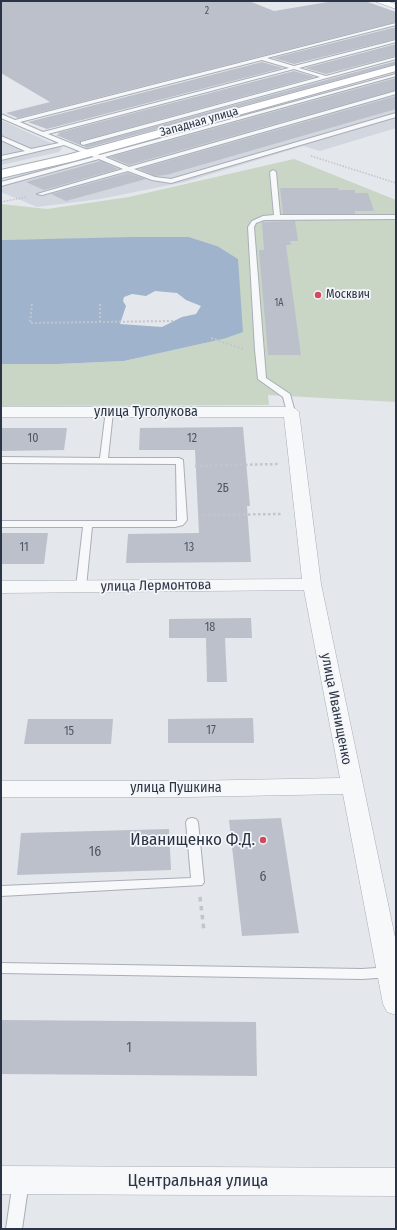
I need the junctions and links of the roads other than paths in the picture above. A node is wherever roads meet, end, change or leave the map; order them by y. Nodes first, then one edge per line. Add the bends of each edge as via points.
1 (378, 1) edge
2 (396, 7) edge
3 (396, 24) edge
4 (396, 41) edge
5 (263, 58) junction
6 (396, 58) edge
7 (294, 68) junction
8 (396, 68) edge
9 (396, 75) edge
10 (325, 77) junction
11 (343, 82) junction
12 (396, 92) edge
13 (396, 114) edge
14 (1, 116) edge
15 (14, 122) junction
16 (42, 134) junction
17 (1, 138) edge
18 (64, 143) junction
19 (86, 148) junction
20 (32, 151) junction
21 (1, 158) edge
22 (100, 158) junction
23 (128, 168) junction
24 (272, 172) dead end
25 (1, 179) edge
26 (40, 194) road end
27 (277, 217) junction
28 (396, 217) edge
29 (1, 412) edge
30 (109, 412) junction
31 (291, 412) junction
32 (1, 460) edge
33 (104, 460) junction
34 (1, 524) edge
35 (88, 524) junction
36 (312, 584) junction
37 (1, 587) edge
38 (81, 587) junction
39 (351, 786) junction
40 (1, 789) edge
41 (192, 822) dead end
42 (1, 891) edge
43 (391, 947) edge
44 (1, 968) edge
45 (390, 972) junction
46 (396, 1004) edge
47 (11, 1180) edge
48 (396, 1182) edge
49 (14, 1229) edge

1 - 2 street
3 - 5 lane
4 - 7 lane
5 - 7 lane
5 - 15 lane
6 - 10 lane
7 - 10 lane
7 - 16 lane
8 - 11 street, Западная улица
9 - 22 lane
10 - 11 lane
10 - 19 lane
11 - 19 street, Западная улица
12 - 23 lane
13 - 23 lane via 171,181 154,179
14 - 15 lane
15 - 16 lane
16 - 18 lane
17 - 20 lane
18 - 19 lane
18 - 20 lane
19 - 22 lane
19 - 25 street, Западная улица
20 - 21 lane
22 - 23 lane
22 - 25 lane
23 - 26 lane
24 - 27 lane
27 - 28 lane
27 - 31 lane via 264,218 254,222 251,227 257,327 262,379 287,396
29 - 30 street, улица Туголукова
30 - 31 street, улица Туголукова
30 - 33 lane
31 - 36 street, улица Иванищенко
32 - 33 lane
33 - 35 lane via 179,461 182,515 180,523 175,524
34 - 35 lane
35 - 38 lane
36 - 38 street, улица Лермонтова
36 - 39 street, улица Иванищенко
37 - 38 street, улица Лермонтова
39 - 40 street, улица Пушкина
39 - 43 street, улица Иванищенко
41 - 42 lane via 198,882
43 - 45 street, улица Иванищенко
44 - 45 lane via 362,974
45 - 46 street, улица Иванищенко
47 - 48 street, Центральная улица
47 - 49 lane

